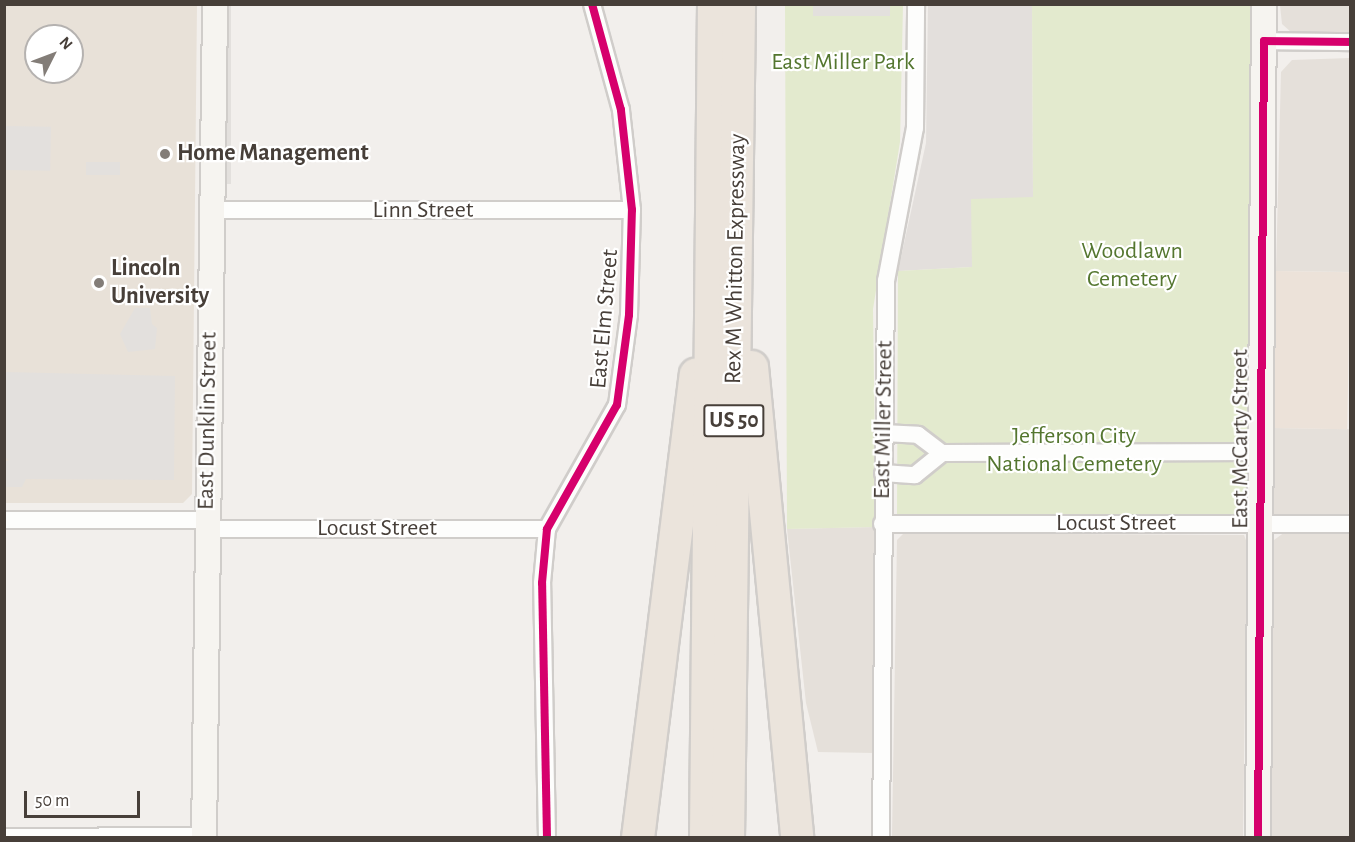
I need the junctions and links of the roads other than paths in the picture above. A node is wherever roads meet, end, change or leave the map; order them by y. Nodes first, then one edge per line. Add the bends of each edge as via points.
1 (215, 4) edge
2 (592, 4) edge
3 (714, 4) edge
4 (739, 4) edge
5 (916, 4) edge
6 (1264, 4) edge
7 (1264, 41) junction
8 (1350, 42) edge
9 (213, 210) junction
10 (632, 210) junction
11 (736, 241) junction
12 (712, 298) junction
13 (884, 433) junction
14 (1261, 452) junction
15 (942, 453) junction
16 (883, 473) junction
17 (4, 520) edge
18 (882, 524) junction
19 (1260, 524) junction
20 (1350, 524) edge
21 (207, 525) junction
22 (547, 529) junction
23 (4, 837) edge
24 (204, 837) edge
25 (547, 837) edge
26 (638, 837) edge
27 (706, 837) edge
28 (728, 837) edge
29 (797, 837) edge
30 (881, 837) edge
31 (1258, 837) edge

1 - 9 main road, East Dunklin Street
2 - 10 street, East Elm Street via 621,110
3 - 12 highway, Rex M Whitton Expressway / US 50
4 - 11 highway, Rex M Whitton Expressway / US 50
5 - 13 street, East Miller Street via 915,128 886,281
6 - 7 main road, East McCarty Street
7 - 8 street
7 - 14 main road, East McCarty Street
9 - 10 street, Linn Street
9 - 21 main road, East Dunklin Street
10 - 22 street, East Elm Street via 629,315 617,405
11 - 28 highway, Rex M Whitton Expressway / US 50
11 - 29 highway
12 - 26 highway via 691,398
12 - 27 highway, Rex M Whitton Expressway / US 50
13 - 15 street via 918,435
13 - 16 street, East Miller Street
14 - 15 street
14 - 19 main road, East McCarty Street
15 - 16 street via 915,475
16 - 18 street, East Miller Street
17 - 21 street, Locust Street
18 - 19 street, Locust Street
18 - 30 street, East Miller Street
19 - 20 street, Locust Street
19 - 31 main road, East McCarty Street
21 - 22 street, Locust Street
21 - 24 main road, East Dunklin Street
22 - 25 street, East Elm Street via 542,583
23 - 24 street

